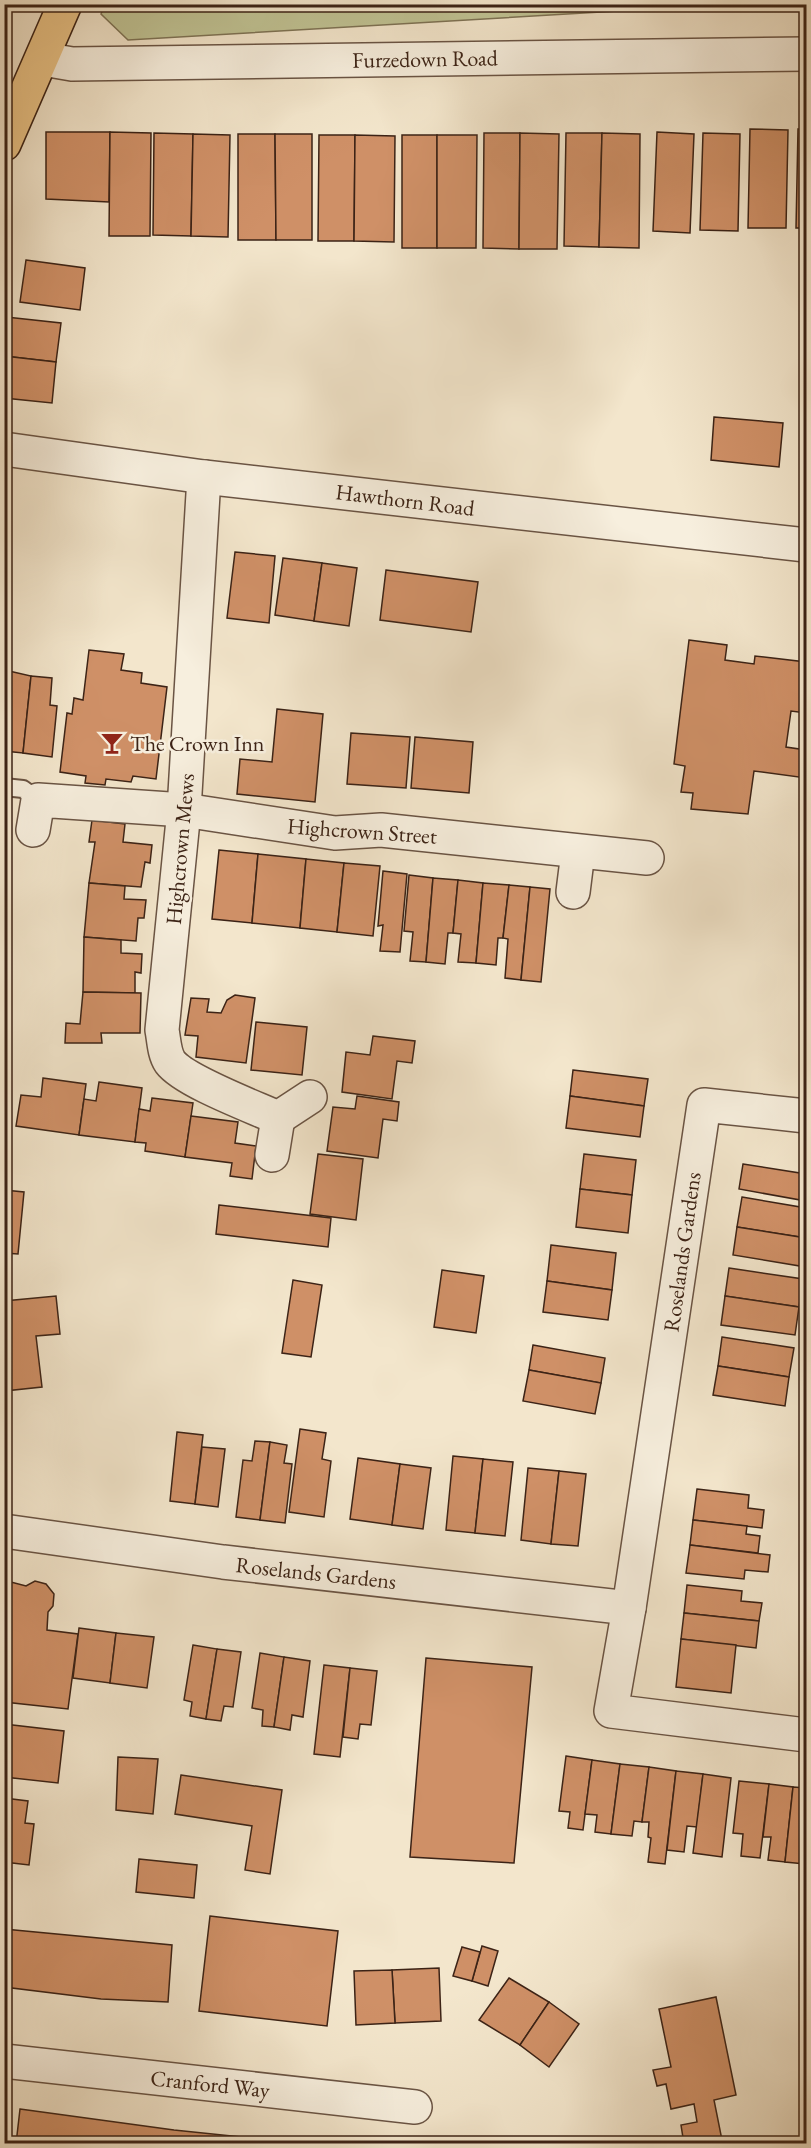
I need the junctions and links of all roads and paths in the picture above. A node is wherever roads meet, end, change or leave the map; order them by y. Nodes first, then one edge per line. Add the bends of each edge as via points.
1 (65, 4) edge
2 (807, 54) edge
3 (44, 59) junction
4 (4, 144) edge
5 (4, 450) edge
6 (204, 477) junction
7 (807, 545) edge
8 (4, 787) edge
9 (184, 810) junction
10 (36, 815) joint
11 (578, 852) junction
12 (647, 858) dead end
13 (573, 892) dead end
14 (310, 1097) dead end
15 (807, 1116) edge
16 (278, 1118) junction
17 (272, 1155) dead end
18 (4, 1531) edge
19 (629, 1608) junction
20 (807, 1735) edge
21 (4, 2061) edge
22 (415, 2107) dead end

1 - 3 main road
2 - 3 street, Furzedown Road via 72,64
3 - 4 main road
5 - 6 street, Hawthorn Road
6 - 7 street, Hawthorn Road
6 - 9 street, Highcrown Mews
8 - 10 lane, Highcrown Street via 23,789
9 - 10 street, Highcrown Street
9 - 11 street, Highcrown Street via 335,833 381,830
9 - 16 street, Highcrown Mews via 162,1030 165,1050 183,1074
11 - 12 street, Highcrown Street
11 - 13 street
14 - 16 street
15 - 19 street, Roselands Gardens via 704,1104
16 - 17 street
18 - 19 street, Roselands Gardens via 223,1562
19 - 20 street, Roselands Gardens via 611,1712
21 - 22 street, Cranford Way

